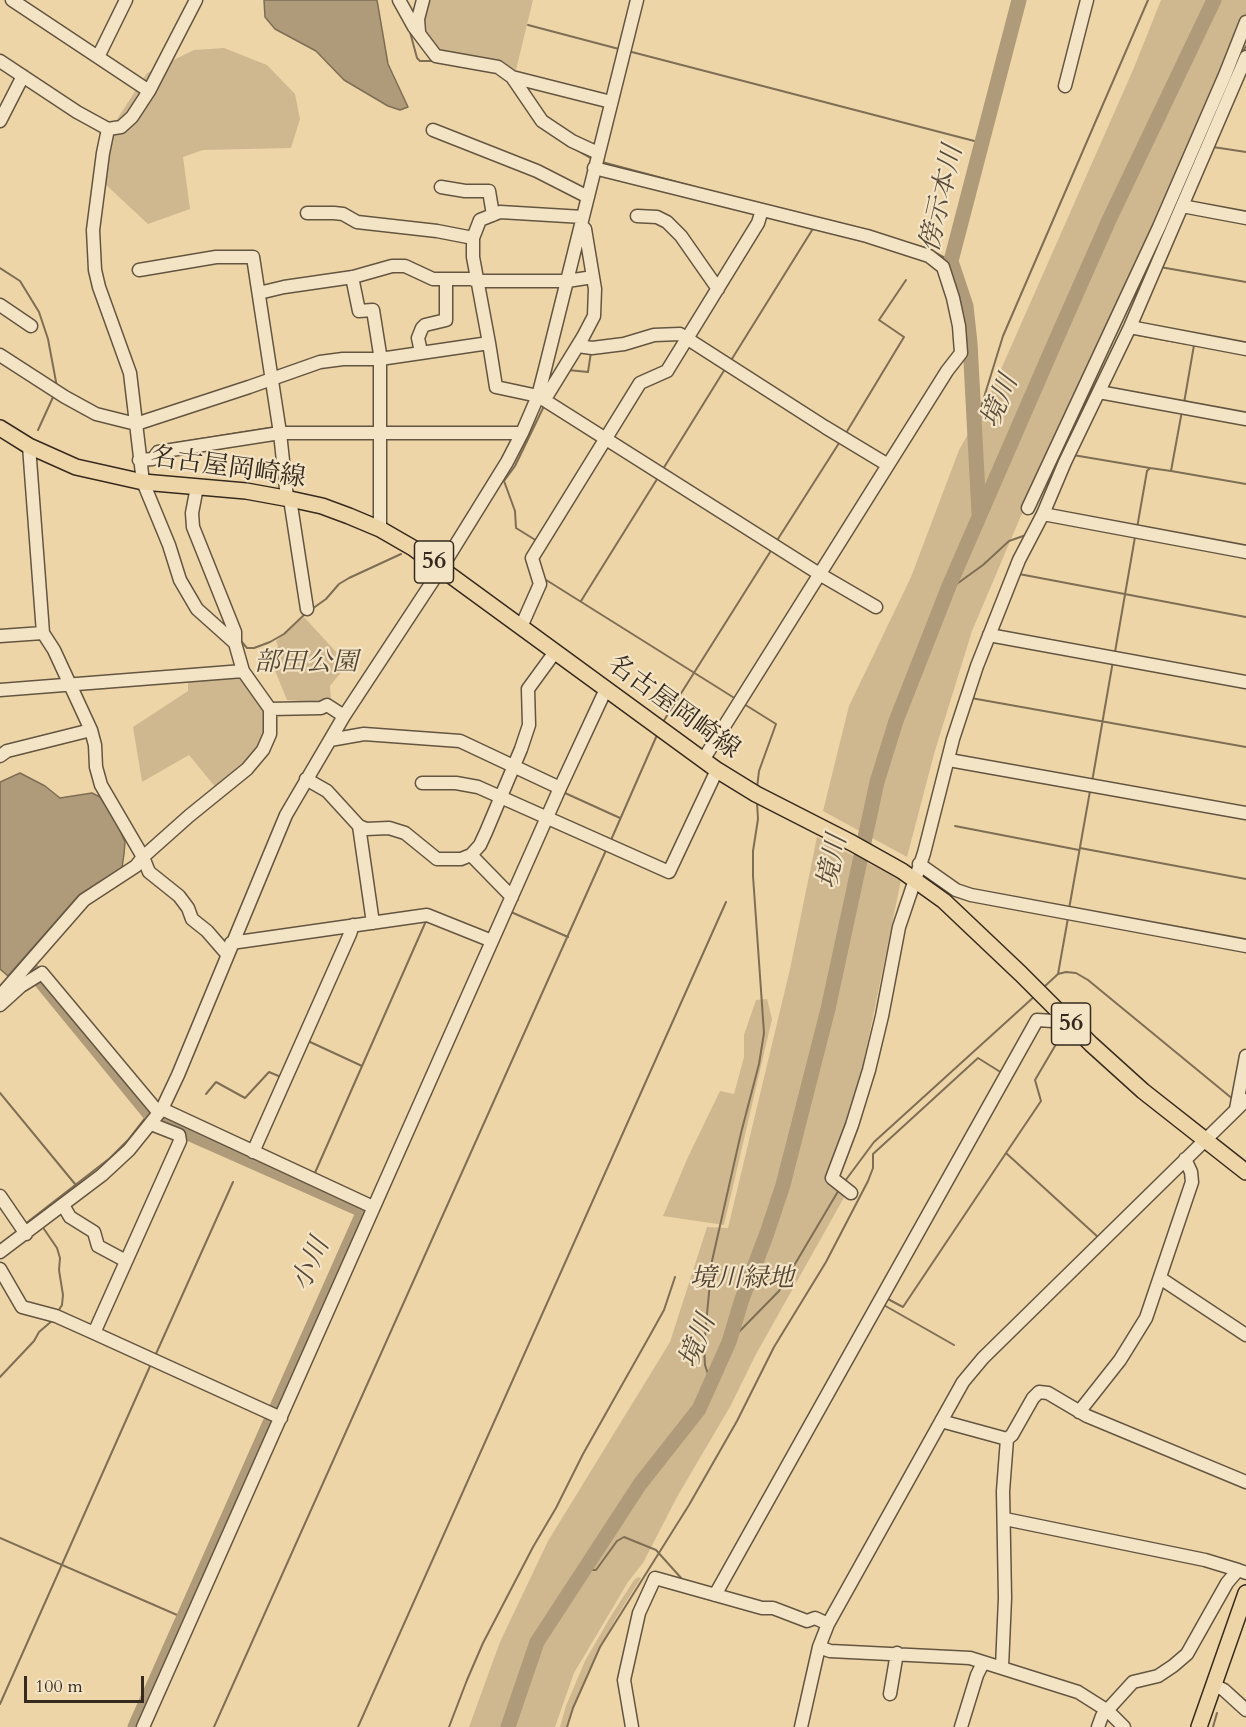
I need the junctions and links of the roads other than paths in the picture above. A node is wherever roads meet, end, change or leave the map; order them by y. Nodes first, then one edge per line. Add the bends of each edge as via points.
1 (12, 0) edge
2 (196, 0) edge
3 (399, 0) edge
4 (423, 0) edge
5 (638, 0) edge
6 (1087, 0) edge
7 (122, 1) edge
8 (1246, 22) edge
9 (419, 32) junction
10 (98, 57) junction
11 (1246, 57) edge
12 (0, 61) edge
13 (23, 76) junction
14 (512, 77) junction
15 (1240, 85) edge
16 (1065, 86) dead end
17 (148, 91) junction
18 (611, 102) junction
19 (0, 121) edge
20 (108, 129) junction
21 (433, 130) dead end
22 (598, 153) junction
23 (594, 168) junction
24 (441, 187) dead end
25 (588, 197) junction
26 (1182, 206) junction
27 (762, 210) junction
28 (307, 213) dead end
29 (493, 215) junction
30 (637, 216) dead end
31 (1246, 218) edge
32 (582, 221) junction
33 (473, 238) junction
34 (139, 270) dead end
35 (352, 277) junction
36 (593, 277) junction
37 (446, 279) junction
38 (477, 281) junction
39 (567, 281) junction
40 (718, 290) junction
41 (259, 293) junction
42 (0, 305) edge
43 (31, 326) dead end
44 (1130, 327) junction
45 (687, 339) junction
46 (489, 344) junction
47 (578, 346) junction
48 (1246, 349) edge
49 (421, 352) junction
50 (0, 355) edge
51 (380, 359) junction
52 (272, 379) junction
53 (1099, 392) junction
54 (538, 395) junction
55 (1246, 419) edge
56 (136, 424) junction
57 (0, 428) edge
58 (280, 433) junction
59 (380, 433) junction
60 (522, 433) junction
61 (606, 440) junction
62 (29, 446) junction
63 (139, 460) junction
64 (888, 465) junction
65 (143, 482) junction
66 (197, 487) junction
67 (289, 498) junction
68 (1028, 508) dead end
69 (1043, 514) junction
70 (380, 529) junction
71 (1246, 552) edge
72 (442, 567) junction
73 (821, 575) junction
74 (876, 608) dead end
75 (307, 609) dead end
76 (521, 627) junction
77 (43, 633) junction
78 (989, 635) junction
79 (0, 636) edge
80 (235, 643) junction
81 (555, 652) junction
82 (243, 670) junction
83 (1246, 682) edge
84 (69, 684) junction
85 (606, 689) junction
86 (0, 690) edge
87 (270, 709) junction
88 (344, 716) junction
89 (91, 730) junction
90 (330, 740) junction
91 (0, 756) edge
92 (703, 760) junction
93 (949, 760) junction
94 (514, 767) junction
95 (717, 771) junction
96 (306, 779) junction
97 (422, 783) dead end
98 (560, 788) junction
99 (501, 796) junction
100 (1246, 813) edge
101 (547, 817) junction
102 (359, 826) junction
103 (471, 855) junction
104 (143, 857) junction
105 (912, 872) junction
106 (512, 897) junction
107 (373, 923) junction
108 (353, 925) junction
109 (492, 941) junction
110 (1246, 946) edge
111 (229, 949) junction
112 (0, 996) edge
113 (0, 1005) edge
114 (1062, 1014) junction
115 (1246, 1056) edge
116 (1246, 1100) edge
117 (1236, 1110) junction
118 (156, 1116) junction
119 (1206, 1140) junction
120 (253, 1152) junction
121 (1185, 1159) junction
122 (1246, 1172) edge
123 (850, 1191) dead end
124 (0, 1196) edge
125 (63, 1205) junction
126 (373, 1207) junction
127 (26, 1234) junction
128 (0, 1252) edge
129 (126, 1261) junction
130 (0, 1269) edge
131 (1160, 1278) junction
132 (94, 1333) junction
133 (1246, 1335) edge
134 (1079, 1412) junction
135 (281, 1418) junction
136 (941, 1420) junction
137 (1006, 1439) junction
138 (1246, 1482) edge
139 (1005, 1519) junction
140 (1242, 1571) edge
141 (1246, 1593) edge
142 (716, 1595) junction
143 (828, 1624) junction
144 (819, 1647) junction
145 (897, 1653) junction
146 (982, 1663) junction
147 (1002, 1667) junction
148 (1214, 1685) junction
149 (890, 1694) dead end
150 (1246, 1710) edge
151 (1108, 1711) junction
152 (142, 1727) edge
153 (632, 1727) edge
154 (801, 1727) edge
155 (961, 1727) edge
156 (1098, 1727) edge
157 (1124, 1727) edge
158 (1199, 1727) edge

1 - 10 street
2 - 17 street
3 - 9 street
4 - 9 street
5 - 18 street
6 - 16 street
7 - 10 street
8 - 68 street via 1159,227
9 - 14 street via 436,56 498,67
10 - 17 street
11 - 15 street
12 - 13 street
13 - 19 street
13 - 20 street
14 - 18 street
14 - 22 street via 542,121
15 - 26 street
17 - 20 street via 121,128
18 - 22 street
20 - 56 street via 93,230 95,270 130,373
21 - 25 street via 537,171
22 - 23 street
23 - 25 street
23 - 27 street
24 - 29 street via 489,191
25 - 32 street
26 - 31 street
26 - 44 street
27 - 40 street via 758,224
27 - 64 street via 919,252 943,267 959,326 961,353
28 - 33 street via 343,214 357,222
29 - 32 street via 531,213
29 - 33 street via 480,220
30 - 40 street via 667,222
32 - 36 street
32 - 39 street
33 - 38 street
34 - 41 street via 216,257 253,257
35 - 37 street via 405,266 433,279
35 - 41 street
35 - 51 street via 359,310 373,310
36 - 39 street
36 - 47 street via 594,316
37 - 38 street
37 - 49 street via 446,320 422,328 418,338
38 - 39 street
38 - 46 street
39 - 54 street
40 - 45 street
41 - 52 street
42 - 43 street
44 - 48 street
44 - 53 street
45 - 47 street via 680,334 654,335 607,346
45 - 61 street via 667,372 640,383
45 - 64 street
46 - 49 street
46 - 54 street via 496,387
47 - 54 street via 548,394
49 - 51 street
50 - 56 street via 96,414
51 - 52 street via 320,362
51 - 59 street
52 - 56 street
52 - 58 street
53 - 55 street
53 - 69 street
54 - 60 street
54 - 61 street
56 - 63 street
57 - 62 main road, 名古屋岡崎線 / 56
58 - 59 street
58 - 63 street via 158,452 153,459
58 - 67 street
59 - 60 street
59 - 70 street
60 - 72 street
61 - 73 street
61 - 76 street via 532,558 540,584
62 - 65 main road, 名古屋岡崎線 / 56 via 76,467
62 - 77 street
63 - 65 street
64 - 73 street
65 - 66 main road, 名古屋岡崎線 / 56
65 - 80 street via 187,594 197,609
66 - 67 main road, 名古屋岡崎線 / 56
66 - 80 street via 193,527 235,632
67 - 70 main road, 名古屋岡崎線 / 56 via 322,506
67 - 75 street
69 - 71 street
69 - 78 street via 1018,560
70 - 72 main road, 名古屋岡崎線 / 56
72 - 76 main road, 名古屋岡崎線 / 56
72 - 88 street
73 - 74 street
73 - 92 street
76 - 81 main road, 名古屋岡崎線 / 56
77 - 79 street
77 - 84 street
78 - 83 street
78 - 93 street
80 - 82 street
81 - 85 main road, 名古屋岡崎線 / 56
81 - 94 street via 528,689 529,725
82 - 84 street
82 - 87 street
84 - 86 street
84 - 89 street
85 - 92 main road, 名古屋岡崎線 / 56
85 - 98 street
87 - 88 street via 327,705
87 - 104 street via 270,734 247,769
88 - 90 street
89 - 91 street
89 - 104 street via 101,784
90 - 94 street via 364,734 460,741
90 - 96 street
92 - 95 main road, 名古屋岡崎線 / 56
93 - 100 street
93 - 105 street via 924,853
94 - 98 street
94 - 99 street
95 - 101 street via 669,872
95 - 105 main road, 名古屋岡崎線 / 56
96 - 102 street via 327,791
96 - 111 street via 286,815
97 - 99 street via 472,785
98 - 101 street
99 - 101 street
99 - 103 street via 480,845
101 - 106 street
102 - 103 street via 405,833 437,860
102 - 107 street
103 - 106 street
104 - 111 street via 148,872 179,896 192,920
104 - 112 street via 136,866 84,900
105 - 110 street via 971,895
105 - 114 main road, 名古屋岡崎線 / 56
105 - 123 street via 869,1070 832,1178
106 - 109 street
107 - 108 street
107 - 109 street via 427,915
108 - 111 street
108 - 120 street
109 - 126 street
111 - 118 street via 178,1075
113 - 118 street via 42,973
114 - 119 main road, 名古屋岡崎線 / 56 via 1143,1091
114 - 142 street via 1053,1021 1037,1020
115 - 117 street
116 - 117 street
117 - 119 street
118 - 120 street
118 - 125 street via 116,1163
118 - 129 street via 180,1141
119 - 121 street
119 - 122 main road, 名古屋岡崎線 / 56
120 - 126 street
121 - 131 street via 1192,1182
121 - 136 street via 984,1358 963,1382
124 - 127 street
125 - 127 street
125 - 129 street via 72,1219 94,1232 98,1246
126 - 135 street
127 - 128 street
129 - 132 street
130 - 132 street via 22,1307 56,1316
131 - 133 street
131 - 134 street via 1136,1336
132 - 135 street
134 - 137 street via 1048,1393 1039,1392
134 - 138 street
135 - 152 street
136 - 137 street
136 - 143 street
137 - 139 street
139 - 140 street via 1198,1558
139 - 147 street
140 - 151 street via 1214,1605 1187,1654 1158,1676 1133,1682
141 - 148 main road
142 - 143 street
142 - 153 street via 655,1578 639,1613 624,1680
143 - 144 street
144 - 145 street via 831,1651
144 - 154 street
145 - 146 street via 970,1658
145 - 149 street
146 - 147 street
146 - 155 street
147 - 151 street via 1078,1692
148 - 150 street
148 - 158 main road
151 - 156 street
151 - 157 street

